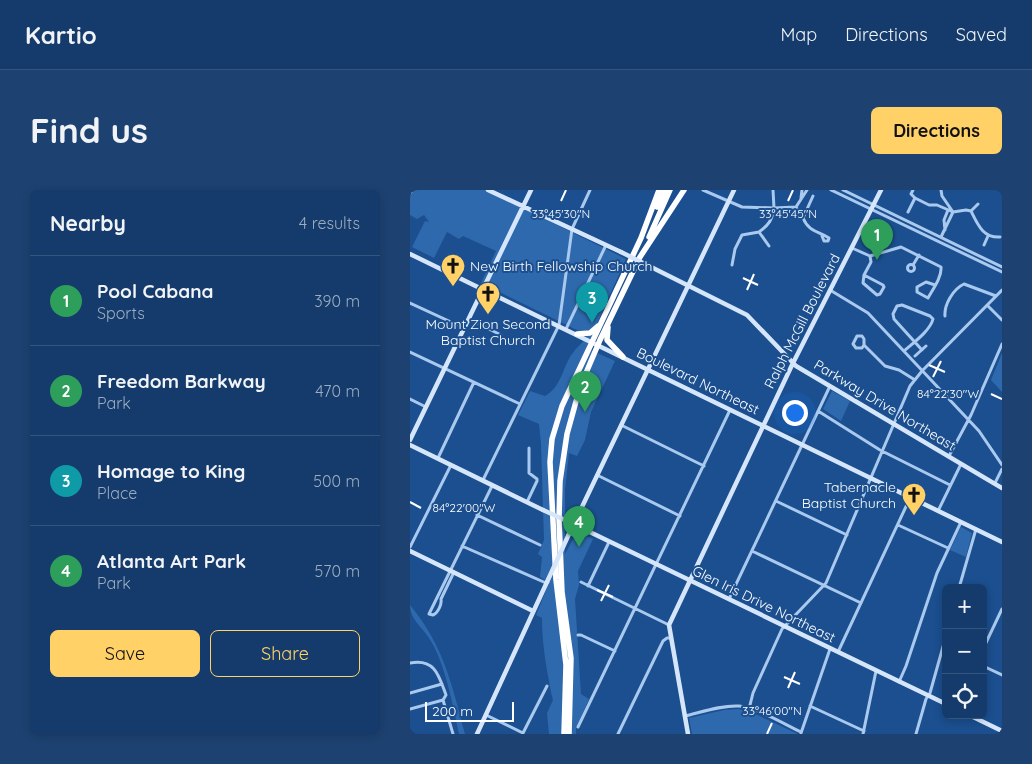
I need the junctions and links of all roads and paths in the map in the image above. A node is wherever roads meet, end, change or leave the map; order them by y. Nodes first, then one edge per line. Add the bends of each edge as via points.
1 (488, 190) edge
2 (531, 190) edge
3 (590, 190) edge
4 (659, 190) edge
5 (665, 190) edge
6 (670, 190) edge
7 (684, 190) edge
8 (703, 190) edge
9 (734, 190) edge
10 (773, 190) edge
11 (802, 190) edge
12 (807, 190) edge
13 (831, 190) edge
14 (843, 190) edge
15 (881, 190) edge
16 (913, 190) edge
17 (941, 190) edge
18 (813, 196) dead end
19 (801, 198) junction
20 (915, 198) junction
21 (728, 202) junction
22 (978, 204) dead end
23 (523, 206) junction
24 (796, 207) junction
25 (873, 207) junction
26 (774, 208) junction
27 (948, 210) junction
28 (971, 211) junction
29 (908, 212) dead end
30 (953, 212) junction
31 (803, 218) junction
32 (948, 219) junction
33 (572, 229) junction
34 (945, 229) junction
35 (759, 232) junction
36 (822, 236) dead end
37 (988, 236) junction
38 (941, 237) junction
39 (1001, 237) edge
40 (641, 238) junction
41 (984, 245) dead end
42 (606, 246) junction
43 (769, 246) dead end
44 (851, 248) junction
45 (410, 254) edge
46 (919, 255) junction
47 (870, 256) junction
48 (640, 257) junction
49 (732, 265) dead end
50 (913, 265) dead end
51 (1002, 267) edge
52 (1002, 272) edge
53 (864, 275) junction
54 (935, 285) junction
55 (688, 286) junction
56 (483, 289) junction
57 (830, 290) junction
58 (1002, 290) edge
59 (996, 296) junction
60 (410, 303) edge
61 (987, 305) junction
62 (945, 316) dead end
63 (468, 319) junction
64 (1002, 320) edge
65 (601, 322) junction
66 (608, 322) junction
67 (558, 325) junction
68 (464, 328) junction
69 (566, 328) junction
70 (577, 334) junction
71 (501, 335) dead end
72 (914, 341) junction
73 (595, 343) junction
74 (1002, 344) edge
75 (864, 345) junction
76 (926, 346) dead end
77 (922, 350) junction
78 (904, 351) junction
79 (410, 352) edge
80 (916, 356) dead end
81 (623, 357) junction
82 (793, 362) junction
83 (445, 368) junction
84 (647, 369) junction
85 (922, 371) junction
86 (915, 380) junction
87 (474, 382) junction
88 (831, 386) junction
89 (410, 399) edge
90 (520, 404) junction
91 (426, 407) junction
92 (730, 410) junction
93 (818, 411) junction
94 (969, 420) junction
95 (894, 422) junction
96 (621, 425) junction
97 (763, 426) junction
98 (410, 440) edge
99 (410, 445) edge
100 (802, 445) junction
101 (529, 448) dead end
102 (882, 451) junction
103 (949, 456) junction
104 (438, 459) junction
105 (961, 463) junction
106 (451, 465) junction
107 (1002, 465) edge
108 (704, 466) junction
109 (1002, 469) edge
110 (597, 475) junction
111 (871, 478) junction
112 (482, 481) junction
113 (995, 483) junction
114 (950, 485) junction
115 (492, 486) junction
116 (1002, 488) edge
117 (911, 497) junction
118 (776, 501) junction
119 (527, 503) junction
120 (938, 511) junction
121 (477, 516) junction
122 (680, 516) junction
123 (961, 522) junction
124 (573, 525) junction
125 (898, 525) junction
126 (976, 529) junction
127 (847, 535) junction
128 (609, 542) junction
129 (1002, 542) edge
130 (462, 545) junction
131 (540, 546) dead end
132 (948, 548) junction
133 (410, 549) edge
134 (752, 551) junction
135 (657, 565) junction
136 (452, 571) junction
137 (690, 581) junction
138 (581, 582) dead end
139 (546, 583) junction
140 (960, 584) edge
141 (588, 586) junction
142 (824, 586) junction
143 (729, 600) junction
144 (861, 603) junction
145 (636, 609) junction
146 (1002, 609) edge
147 (533, 611) junction
148 (669, 625) junction
149 (784, 626) junction
150 (578, 635) dead end
151 (670, 638) junction
152 (987, 641) edge
153 (830, 648) junction
154 (942, 649) edge
155 (615, 651) junction
156 (838, 652) junction
157 (410, 663) edge
158 (987, 668) edge
159 (876, 670) junction
160 (1002, 675) edge
161 (899, 682) junction
162 (442, 684) junction
163 (547, 686) dead end
164 (410, 693) edge
165 (928, 696) junction
166 (443, 700) junction
167 (942, 702) edge
168 (810, 706) junction
169 (749, 709) junction
170 (410, 710) edge
171 (485, 715) junction
172 (684, 716) junction
173 (977, 719) edge
174 (578, 727) dead end
175 (1002, 731) edge
176 (863, 732) edge
177 (801, 733) edge
178 (453, 734) edge
179 (477, 734) edge
180 (524, 734) edge
181 (564, 734) edge
182 (569, 734) edge
183 (618, 734) edge
184 (688, 734) edge
185 (916, 734) edge

1 - 23 main road, Parkway Drive Northeast
2 - 23 main road
3 - 33 street
4 - 40 highway
5 - 40 highway
6 - 48 highway
7 - 48 highway
8 - 21 street
9 - 21 main road
10 - 26 street
11 - 19 street
12 - 19 street
13 - 25 street
14 - 25 street
15 - 25 main road, Ralph McGill Boulevard
16 - 20 street via 911,194
17 - 30 street
18 - 31 street
19 - 24 street
20 - 27 street
20 - 29 street
21 - 26 street via 742,207
21 - 55 main road
22 - 28 street
23 - 33 main road, Parkway Drive Northeast
23 - 56 main road
24 - 26 street
24 - 31 street
25 - 38 street
25 - 44 main road, Ralph McGill Boulevard
25 - 52 street
26 - 35 street via 767,227
27 - 30 street
27 - 32 street
28 - 30 street
28 - 37 street
30 - 32 street
31 - 36 street via 806,226
32 - 34 street
32 - 34 street
33 - 42 main road, Parkway Drive Northeast
33 - 67 street
34 - 38 street
35 - 43 street
35 - 49 street via 742,235
37 - 39 street
37 - 41 street
38 - 51 street
40 - 65 highway
42 - 55 main road, Parkway Drive Northeast, bridge
42 - 69 street
44 - 47 street
44 - 57 main road, Ralph McGill Boulevard
45 - 56 main road, Boulevard Northeast
46 - 47 street via 898,247
46 - 50 street
46 - 54 street via 942,267
47 - 53 street via 870,266
48 - 66 highway
53 - 53 street via 883,285 880,294 864,286
54 - 54 street via 926,282 918,285 916,290 928,298
55 - 82 main road, Parkway Drive Northeast via 747,315
55 - 84 main road
56 - 63 main road
56 - 67 main road, Boulevard Northeast
57 - 78 street via 868,313
57 - 82 main road, Ralph McGill Boulevard
58 - 59 street
59 - 61 street
59 - 62 street via 964,284 952,294
60 - 68 street
61 - 64 street
61 - 85 street
63 - 68 main road
63 - 71 street
65 - 70 highway via 590,332
65 - 73 highway
66 - 73 highway
66 - 81 highway via 607,340
67 - 69 main road, Boulevard Northeast
67 - 90 street
68 - 83 main road
69 - 70 main road, Boulevard Northeast
70 - 73 main road, Boulevard Northeast
72 - 72 street via 933,319 902,304 897,306 894,319
72 - 77 street
72 - 78 street
73 - 81 main road, Boulevard Northeast
73 - 181 highway via 559,412 550,453 556,590 566,665
73 - 182 highway via 572,413 560,481 561,577 572,667
74 - 94 street
75 - 75 street via 863,337 859,335 853,341 856,348
75 - 86 street via 885,366
76 - 77 street
77 - 80 street
78 - 85 street
79 - 83 street
81 - 84 main road, Boulevard Northeast
82 - 88 main road, Parkway Drive Northeast
82 - 97 main road, Ralph McGill Boulevard
83 - 87 street
83 - 91 main road
84 - 92 main road, Boulevard Northeast
84 - 96 main road
85 - 86 street
85 - 94 street
86 - 95 street
87 - 90 street
87 - 104 street
88 - 93 street
88 - 95 main road, Parkway Drive Northeast
89 - 91 street
90 - 112 street
91 - 98 main road
92 - 97 main road, Boulevard Northeast
92 - 108 street
93 - 100 street
93 - 102 street
94 - 103 street
94 - 107 street
95 - 102 street
95 - 103 main road, Parkway Drive Northeast
96 - 108 street
96 - 110 main road
97 - 100 main road, Boulevard Northeast
97 - 137 main road, Ralph McGill Boulevard
99 - 104 main road, Glen Iris Drive Northeast
100 - 111 main road, Boulevard Northeast
100 - 118 street
101 - 119 street via 529,473 537,481
102 - 111 street
102 - 114 street
103 - 105 main road, Parkway Drive Northeast
104 - 106 main road, Glen Iris Drive Northeast
105 - 113 main road, Parkway Drive Northeast
105 - 114 street
106 - 112 main road, Glen Iris Drive Northeast
106 - 133 street
108 - 122 street
109 - 113 street
110 - 122 street
110 - 124 main road
111 - 117 main road, Boulevard Northeast
111 - 127 street
112 - 115 main road, Glen Iris Drive Northeast
113 - 116 main road, Parkway Drive Northeast
114 - 120 street
115 - 119 main road, Glen Iris Drive Northeast
115 - 121 street
117 - 120 main road, Boulevard Northeast
117 - 125 street
118 - 127 street
118 - 134 street
119 - 124 main road, Glen Iris Drive Northeast, bridge
120 - 123 main road, Boulevard Northeast
121 - 130 street
121 - 131 street
122 - 135 street
123 - 126 main road, Boulevard Northeast
123 - 132 street
124 - 128 main road, Glen Iris Drive Northeast
124 - 139 main road, bridge
125 - 132 street
125 - 144 street
126 - 129 main road, Boulevard Northeast
126 - 140 street
127 - 142 street
128 - 135 main road, Glen Iris Drive Northeast
128 - 141 street
130 - 136 street
130 - 139 street
132 - 161 street
133 - 136 main road
134 - 142 street
134 - 143 street
135 - 137 main road, Glen Iris Drive Northeast
135 - 145 street
136 - 136 street via 430,614 436,614 442,603
136 - 147 main road
137 - 143 main road, Glen Iris Drive Northeast
137 - 148 main road, Ralph McGill Boulevard
138 - 141 street
139 - 147 main road
141 - 145 street
142 - 144 street
142 - 149 street
143 - 149 main road, Glen Iris Drive Northeast
144 - 156 street
145 - 148 street
145 - 155 street
146 - 152 street
147 - 171 main road
148 - 151 main road
149 - 153 main road, Glen Iris Drive Northeast
149 - 169 street via 752,693
150 - 155 street
151 - 172 main road
151 - 183 street via 663,642
153 - 156 main road, Glen Iris Drive Northeast
153 - 168 street
154 - 165 street
155 - 174 street
156 - 159 main road, Glen Iris Drive Northeast
157 - 162 street via 422,662 430,666 438,673
158 - 160 street
159 - 161 main road, Glen Iris Drive Northeast
159 - 176 street
161 - 165 main road, Glen Iris Drive Northeast
162 - 164 street
162 - 166 street via 446,695
163 - 180 street
165 - 167 main road, Glen Iris Drive Northeast
165 - 185 street
166 - 170 street
166 - 178 street
168 - 176 street
168 - 177 street
169 - 172 street via 729,706
169 - 177 street
171 - 179 main road
171 - 180 street
172 - 184 main road
173 - 175 main road

